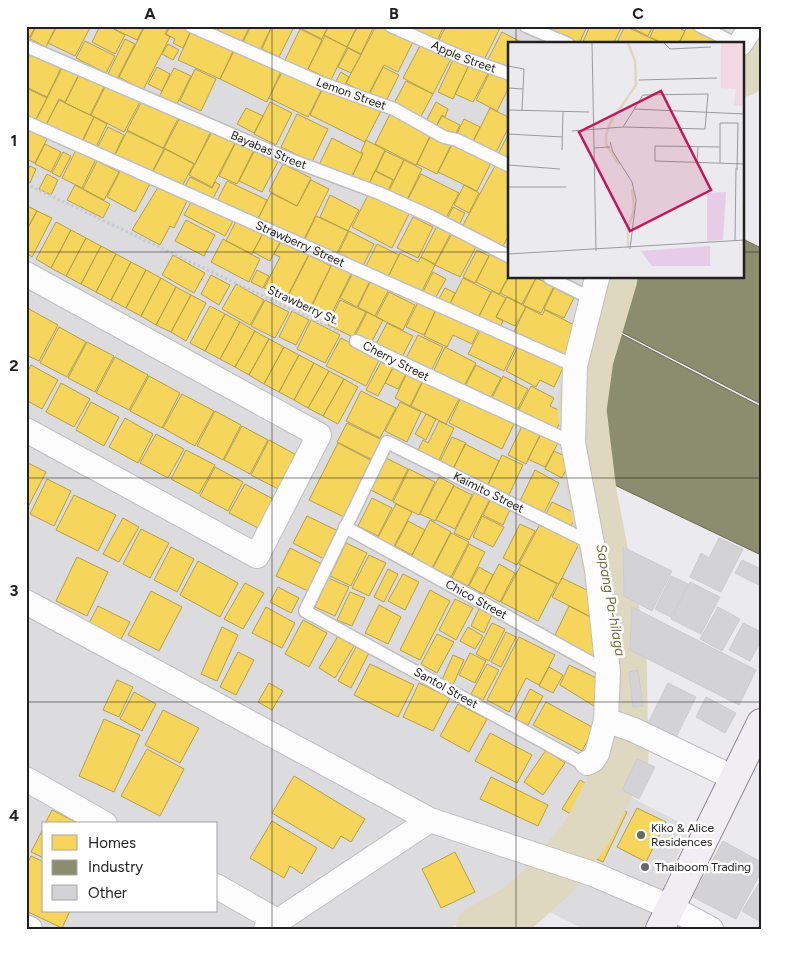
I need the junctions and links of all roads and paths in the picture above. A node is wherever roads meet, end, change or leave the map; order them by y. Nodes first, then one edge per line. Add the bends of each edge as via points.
1 (191, 26) edge
2 (391, 26) edge
3 (526, 26) edge
4 (700, 26) edge
5 (752, 26) edge
6 (563, 42) edge
7 (732, 42) edge
8 (741, 42) edge
9 (26, 46) edge
10 (508, 73) edge
11 (26, 122) edge
12 (508, 165) edge
13 (26, 184) edge
14 (508, 256) edge
15 (26, 274) edge
16 (554, 279) edge
17 (595, 288) edge
18 (340, 332) dead end
19 (575, 366) junction
20 (26, 430) edge
21 (573, 442) junction
22 (345, 528) junction
23 (591, 543) junction
24 (26, 602) edge
25 (608, 672) junction
26 (761, 723) edge
27 (619, 724) junction
28 (587, 763) joint
29 (734, 778) junction
30 (26, 779) edge
31 (430, 820) junction
32 (101, 822) edge
33 (218, 887) edge
34 (665, 918) edge
35 (273, 925) edge
36 (26, 927) edge
37 (30, 929) edge
38 (711, 929) edge

1 - 12 lane, Lemon Street via 321,83 394,109 444,137
2 - 10 lane, Apple Street via 461,57
3 - 6 lane
4 - 7 lane
5 - 8 street
9 - 14 lane, Bayabas Street via 291,160 379,193
11 - 19 lane, Strawberry Street
13 - 18 path, Strawberry St.
15 - 20 street via 319,435 257,556
16 - 17 lane
17 - 19 street
19 - 21 street
21 - 21 lane, Cherry Street via 464,392 356,341 411,370
21 - 23 street
22 - 23 lane, Kaimito Street via 387,442
22 - 25 lane, Chico Street
22 - 28 lane, Santol Street via 305,611
23 - 25 street
24 - 31 street
25 - 27 street
26 - 29 street
27 - 28 street via 593,760
27 - 29 street
29 - 34 street
30 - 32 street
31 - 34 street via 593,874
31 - 35 street
33 - 35 street
34 - 38 street
36 - 37 street

